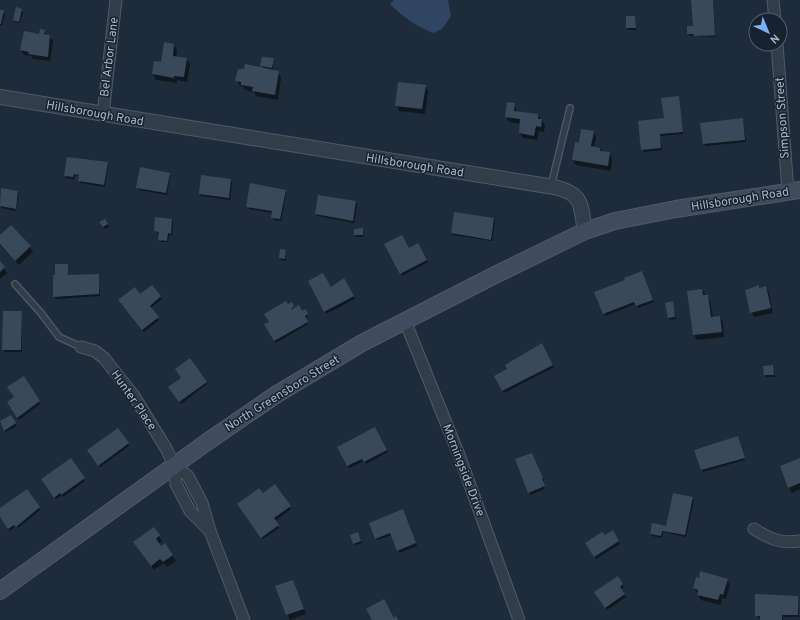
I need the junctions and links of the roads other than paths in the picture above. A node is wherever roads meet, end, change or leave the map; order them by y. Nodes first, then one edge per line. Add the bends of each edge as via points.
1 (116, 0) edge
2 (773, 0) edge
3 (774, 12) edge
4 (778, 52) edge
5 (0, 97) edge
6 (570, 108) dead end
7 (103, 114) junction
8 (551, 187) junction
9 (794, 191) edge
10 (585, 231) junction
11 (15, 284) dead end
12 (405, 321) junction
13 (81, 347) joint
14 (174, 466) junction
15 (754, 529) dead end
16 (800, 541) edge
17 (0, 591) edge
18 (244, 620) edge
19 (519, 620) edge

1 - 7 street, Bel Arbor Lane
2 - 3 street
4 - 9 street, Simpson Street
5 - 7 street, Hillsborough Road
6 - 8 lane
7 - 8 street, Hillsborough Road
8 - 10 street, Hillsborough Road via 570,191 576,196
9 - 10 main road, Hillsborough Road via 630,217
10 - 12 main road, North Greensboro Street
11 - 13 lane via 59,337
12 - 14 main road, North Greensboro Street via 362,343 277,394
12 - 19 street, Morningside Drive via 459,455
13 - 14 street, Hunter Place via 95,351 104,358 134,396 161,438
14 - 17 main road, North Greensboro Street
14 - 18 street, Hunter Place via 176,484 190,511 210,531
15 - 16 street via 781,543

